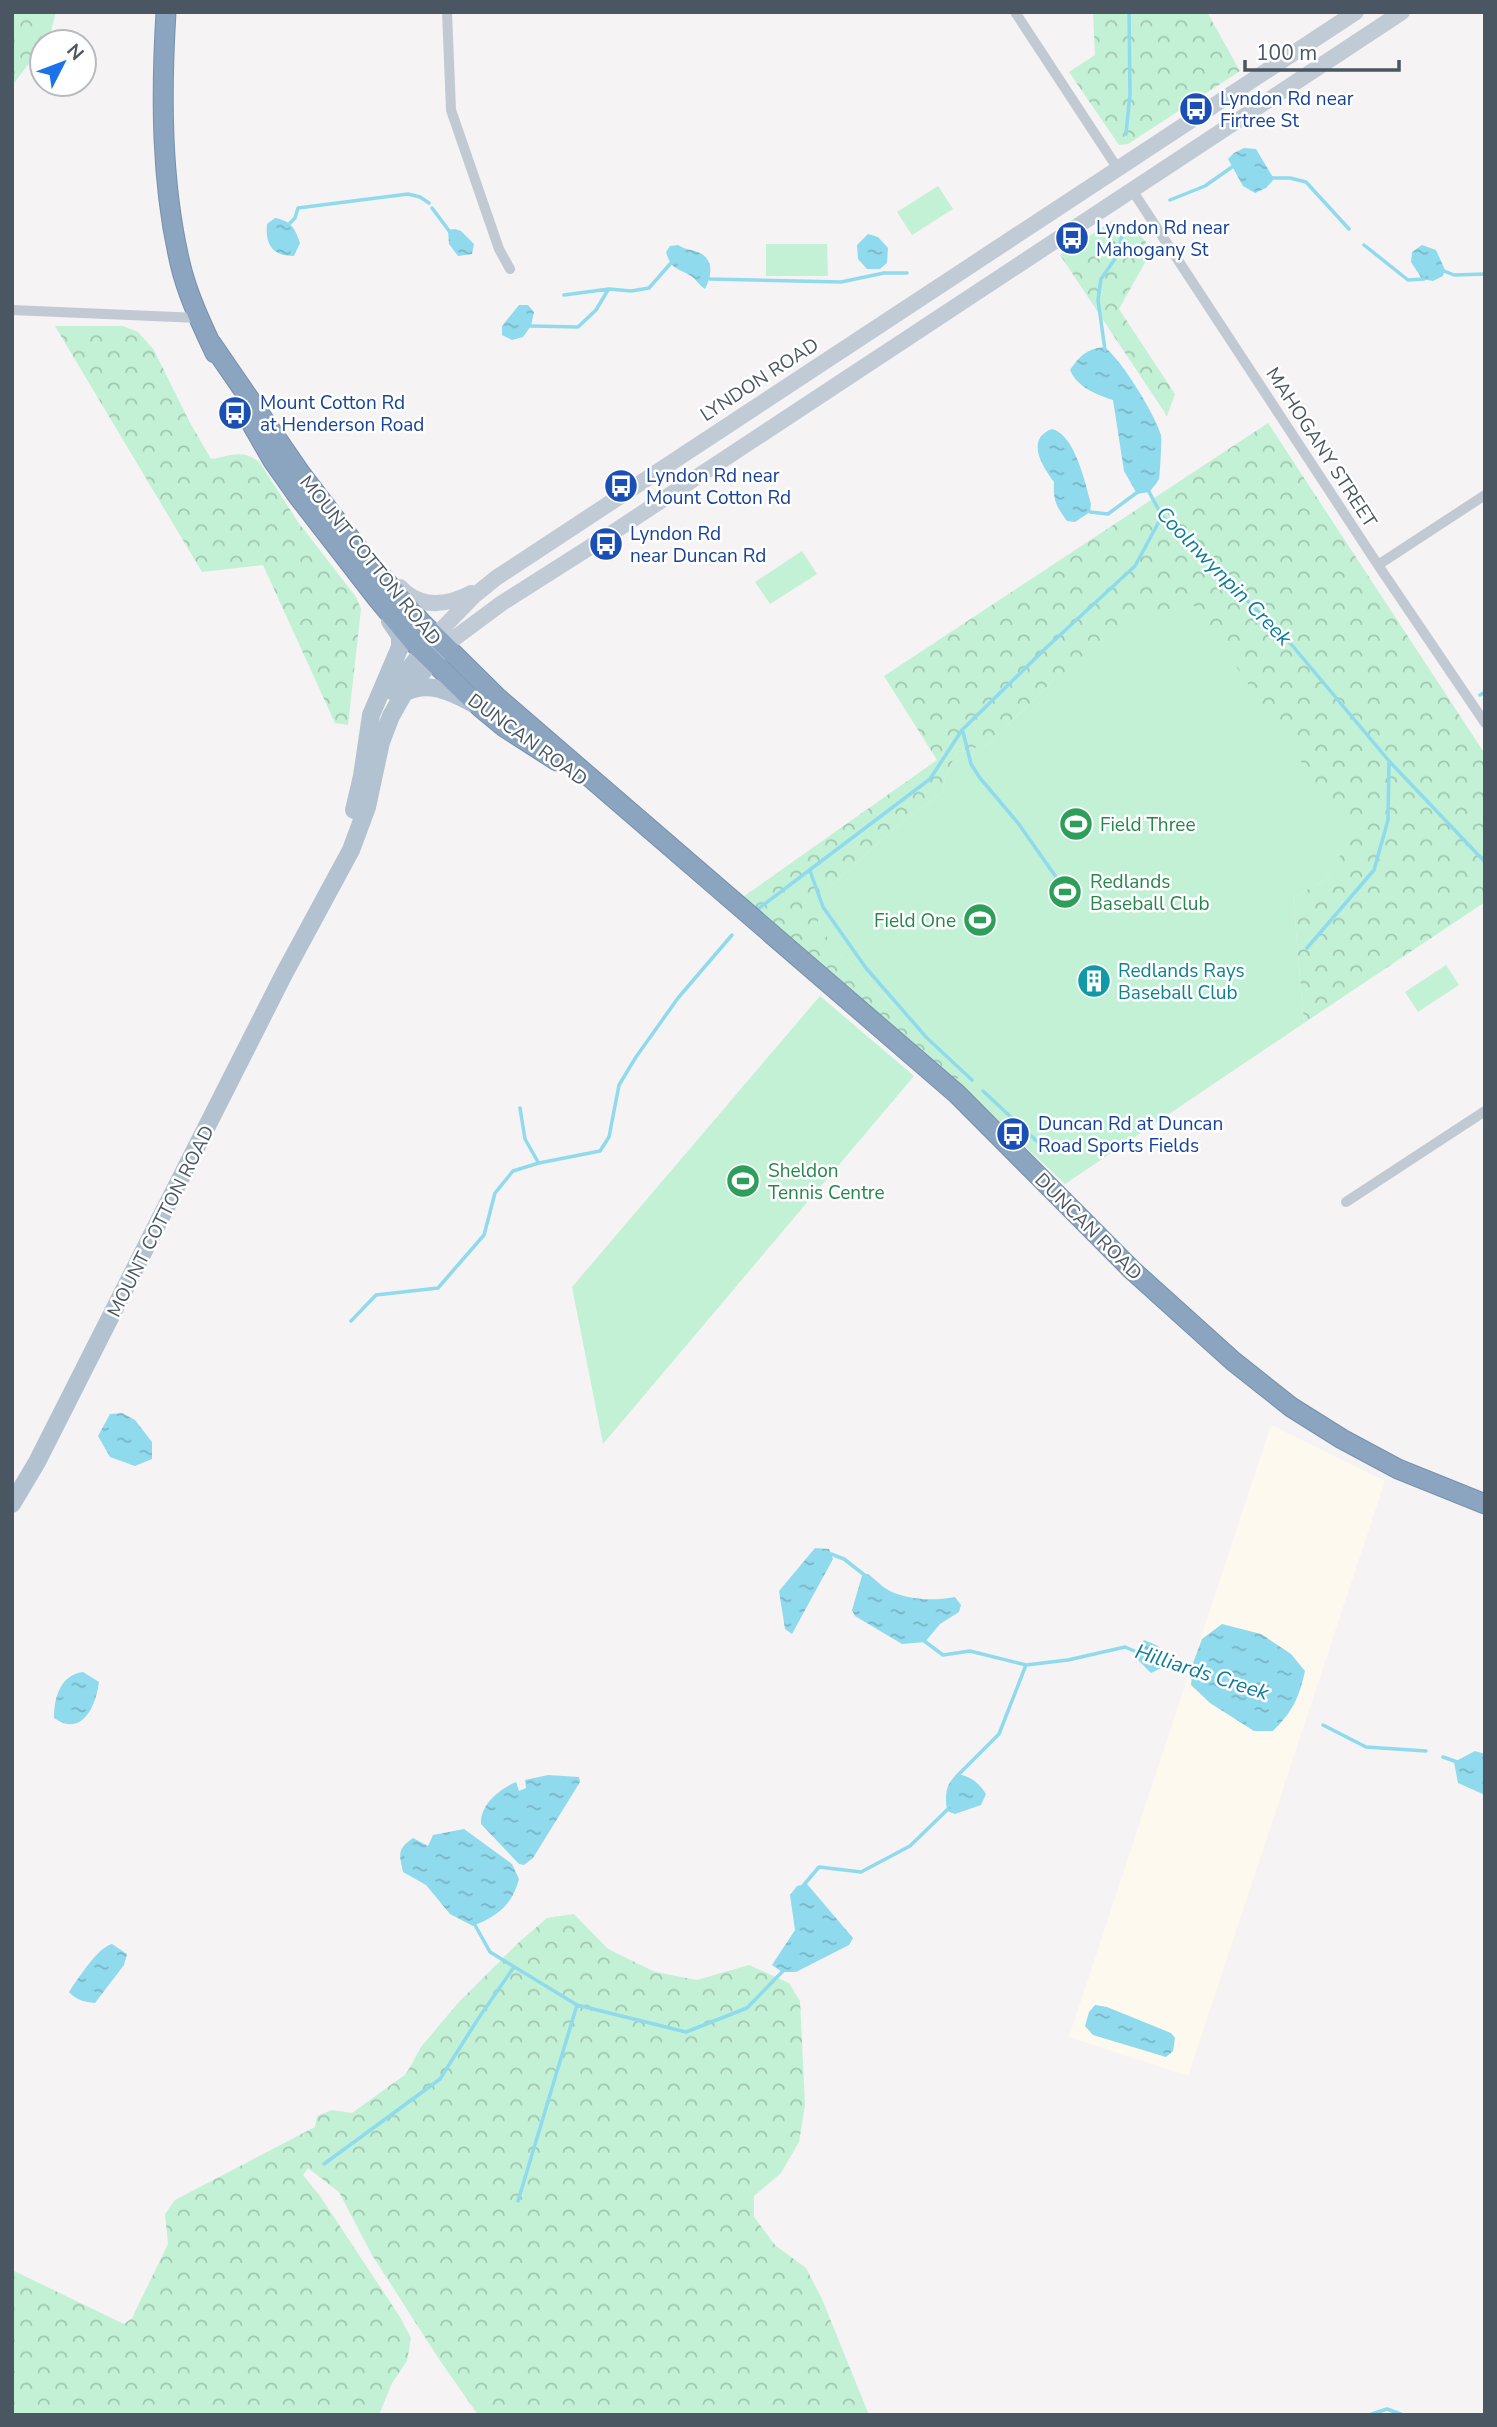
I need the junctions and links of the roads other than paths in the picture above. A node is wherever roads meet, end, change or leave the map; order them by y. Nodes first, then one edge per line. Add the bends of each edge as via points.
1 (166, 12) edge
2 (447, 12) edge
3 (1014, 12) edge
4 (1356, 12) edge
5 (1402, 12) edge
6 (1118, 169) junction
7 (1132, 190) junction
8 (510, 269) dead end
9 (12, 310) edge
10 (199, 318) junction
11 (211, 344) junction
12 (273, 461) junction
13 (314, 491) junction
14 (1485, 495) edge
15 (594, 513) junction
16 (609, 535) junction
17 (1378, 565) junction
18 (496, 578) junction
19 (433, 649) junction
20 (404, 693) junction
21 (481, 708) junction
22 (1485, 723) edge
23 (632, 816) junction
24 (321, 894) junction
25 (304, 935) junction
26 (1485, 1111) edge
27 (1346, 1202) dead end
28 (12, 1504) edge
29 (1485, 1504) edge

1 - 10 highway, MOUNT COTTON ROAD via 164,128 169,205 180,266
2 - 8 street via 451,110
3 - 6 street
4 - 6 main road, LYNDON ROAD
5 - 7 main road, LYNDON ROAD
6 - 7 main road
6 - 15 main road, LYNDON ROAD
7 - 16 main road, LYNDON ROAD
7 - 17 street, MAHOGANY STREET
9 - 10 street
10 - 11 highway, MOUNT COTTON ROAD
11 - 12 highway, MOUNT COTTON ROAD via 233,393
11 - 13 highway, MOUNT COTTON ROAD
12 - 19 highway, DUNCAN ROAD via 349,564
12 - 24 main road, MOUNT COTTON ROAD via 304,513 397,629 401,642 371,715 357,799
13 - 18 main road via 414,600 427,604 456,600
13 - 19 highway, MOUNT COTTON ROAD
14 - 17 street
15 - 16 main road
15 - 18 main road, LYNDON ROAD
16 - 19 main road, LYNDON ROAD
17 - 22 street, MAHOGANY STREET
18 - 19 main road, LYNDON ROAD via 475,595
19 - 20 main road, MOUNT COTTON ROAD
19 - 21 highway, DUNCAN ROAD
19 - 23 highway, DUNCAN ROAD via 498,698
19 - 24 main road, LYNDON ROAD via 392,690 382,710 359,813
20 - 21 main road via 428,687
20 - 25 main road, MOUNT COTTON ROAD via 383,736 361,826
21 - 23 highway, DUNCAN ROAD
23 - 29 highway, DUNCAN ROAD via 957,1094 1132,1270 1233,1361 1291,1407 1342,1439 1398,1469
24 - 25 main road, MOUNT COTTON ROAD
25 - 28 main road, MOUNT COTTON ROAD
26 - 27 street

